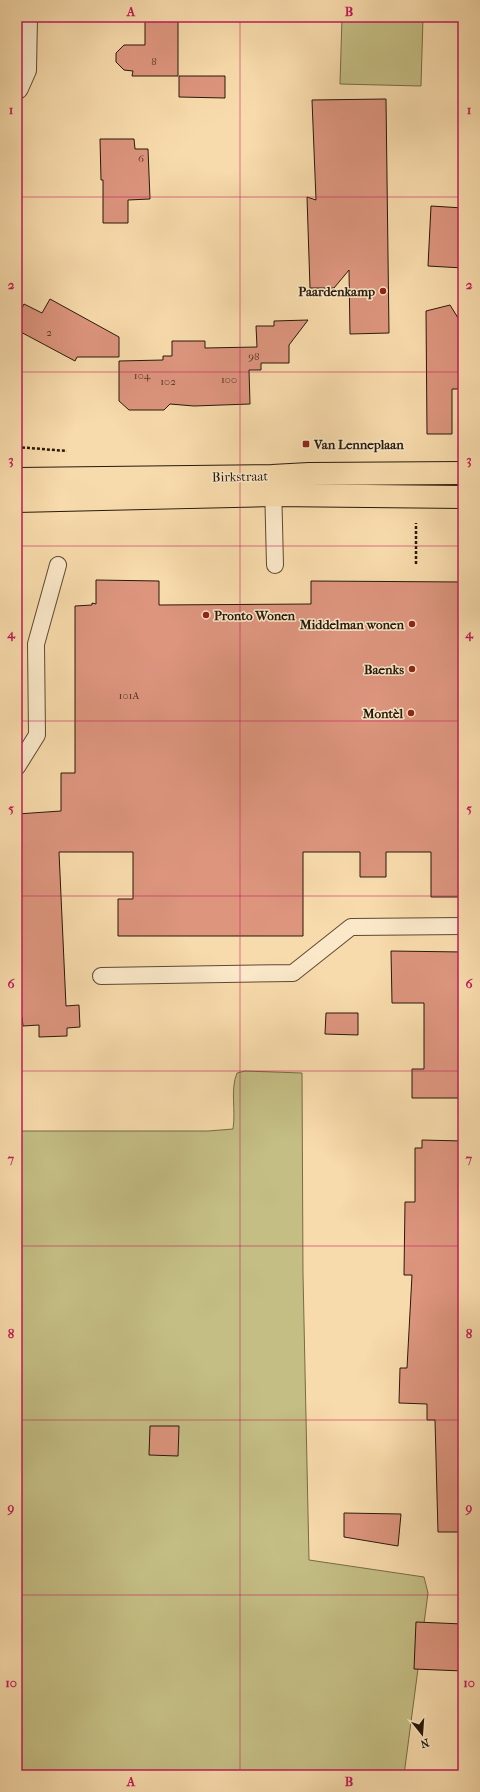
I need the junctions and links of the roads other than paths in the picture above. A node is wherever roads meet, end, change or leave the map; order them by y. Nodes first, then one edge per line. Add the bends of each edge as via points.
1 (26, 17) edge
2 (17, 88) edge
3 (463, 473) edge
4 (17, 479) edge
5 (273, 486) junction
6 (463, 497) edge
7 (17, 500) edge
8 (58, 565) dead end
9 (274, 565) dead end
10 (17, 768) edge
11 (463, 926) edge
12 (101, 976) dead end

1 - 2 street via 25,70
3 - 5 main road, Birkstraat via 309,474
4 - 5 main road, Birkstraat
5 - 6 main road, Birkstraat
5 - 7 main road, Birkstraat
5 - 9 lane
8 - 10 lane via 36,644 37,735
11 - 12 lane via 351,927 293,973

